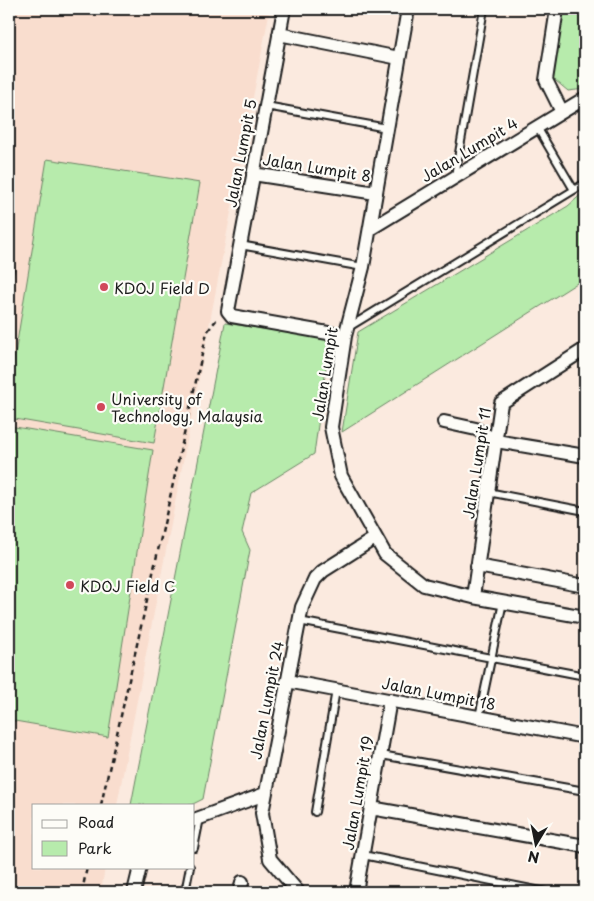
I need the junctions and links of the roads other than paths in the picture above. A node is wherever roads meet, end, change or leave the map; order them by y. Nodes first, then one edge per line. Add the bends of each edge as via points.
1 (284, 9) edge
2 (408, 9) edge
3 (484, 9) edge
4 (557, 9) edge
5 (279, 34) junction
6 (399, 58) junction
7 (585, 98) edge
8 (266, 106) junction
9 (562, 112) junction
10 (537, 127) junction
11 (387, 128) junction
12 (253, 174) junction
13 (454, 177) junction
14 (585, 183) edge
15 (574, 190) junction
16 (376, 193) junction
17 (370, 228) junction
18 (240, 245) junction
19 (363, 267) junction
20 (346, 332) junction
21 (585, 349) edge
22 (444, 422) dead end
23 (496, 441) junction
24 (585, 456) edge
25 (488, 492) junction
26 (585, 511) edge
27 (375, 538) junction
28 (477, 566) junction
29 (585, 586) edge
30 (473, 596) junction
31 (503, 602) junction
32 (585, 617) edge
33 (299, 620) junction
34 (492, 658) junction
35 (585, 676) edge
36 (287, 681) junction
37 (336, 690) junction
38 (390, 700) junction
39 (479, 717) junction
40 (585, 737) edge
41 (380, 755) junction
42 (585, 791) edge
43 (265, 794) junction
44 (371, 808) junction
45 (315, 812) dead end
46 (197, 819) edge
47 (195, 838) edge
48 (585, 846) edge
49 (363, 855) junction
50 (140, 868) edge
51 (190, 868) edge
52 (134, 892) edge
53 (185, 892) edge
54 (298, 892) edge
55 (356, 892) edge
56 (546, 892) edge

1 - 5 street, Jalan Lumpit 5
2 - 6 street, Jalan Lumpit
3 - 13 lane
4 - 9 street via 546,80
5 - 6 street
5 - 8 street, Jalan Lumpit 5
6 - 11 street, Jalan Lumpit
7 - 9 street, Jalan Lumpit 4
8 - 11 lane
8 - 12 street, Jalan Lumpit 5
9 - 10 street, Jalan Lumpit 4
10 - 13 street, Jalan Lumpit 4
10 - 15 lane
11 - 16 street, Jalan Lumpit
12 - 16 street, Jalan Lumpit 8
12 - 18 street, Jalan Lumpit 5
13 - 17 street, Jalan Lumpit 4
14 - 15 lane
15 - 20 lane
16 - 17 street, Jalan Lumpit
17 - 19 street, Jalan Lumpit
18 - 19 lane
18 - 20 street, Jalan Lumpit 5 via 228,304 232,316
19 - 20 street, Jalan Lumpit
20 - 27 street, Jalan Lumpit via 331,427 341,476
21 - 23 street, Jalan Lumpit 11 via 501,403
22 - 23 street via 476,429
23 - 24 street
23 - 25 street, Jalan Lumpit 11
25 - 26 lane
25 - 28 street, Jalan Lumpit 11
27 - 30 street, Jalan Lumpit via 385,554 424,585
27 - 33 street, Jalan Lumpit 24 via 315,579
28 - 29 street
28 - 30 street, Jalan Lumpit 11
30 - 31 street, Jalan Lumpit
31 - 32 street, Jalan Lumpit
31 - 34 lane
33 - 34 lane
33 - 36 street, Jalan Lumpit 24
34 - 35 lane
34 - 39 lane
36 - 37 street, Jalan Lumpit 18
36 - 43 street, Jalan Lumpit 24
37 - 38 street, Jalan Lumpit 18
37 - 45 lane
38 - 39 street, Jalan Lumpit 18
38 - 41 street, Jalan Lumpit 19
39 - 40 street, Jalan Lumpit 18
41 - 42 lane
41 - 44 street, Jalan Lumpit 19
43 - 46 street
43 - 54 street, Jalan Lumpit 24 via 263,826 270,859
44 - 48 street
44 - 49 street, Jalan Lumpit 19
46 - 47 lane
49 - 55 street, Jalan Lumpit 19
49 - 56 lane
50 - 52 street
51 - 53 lane

